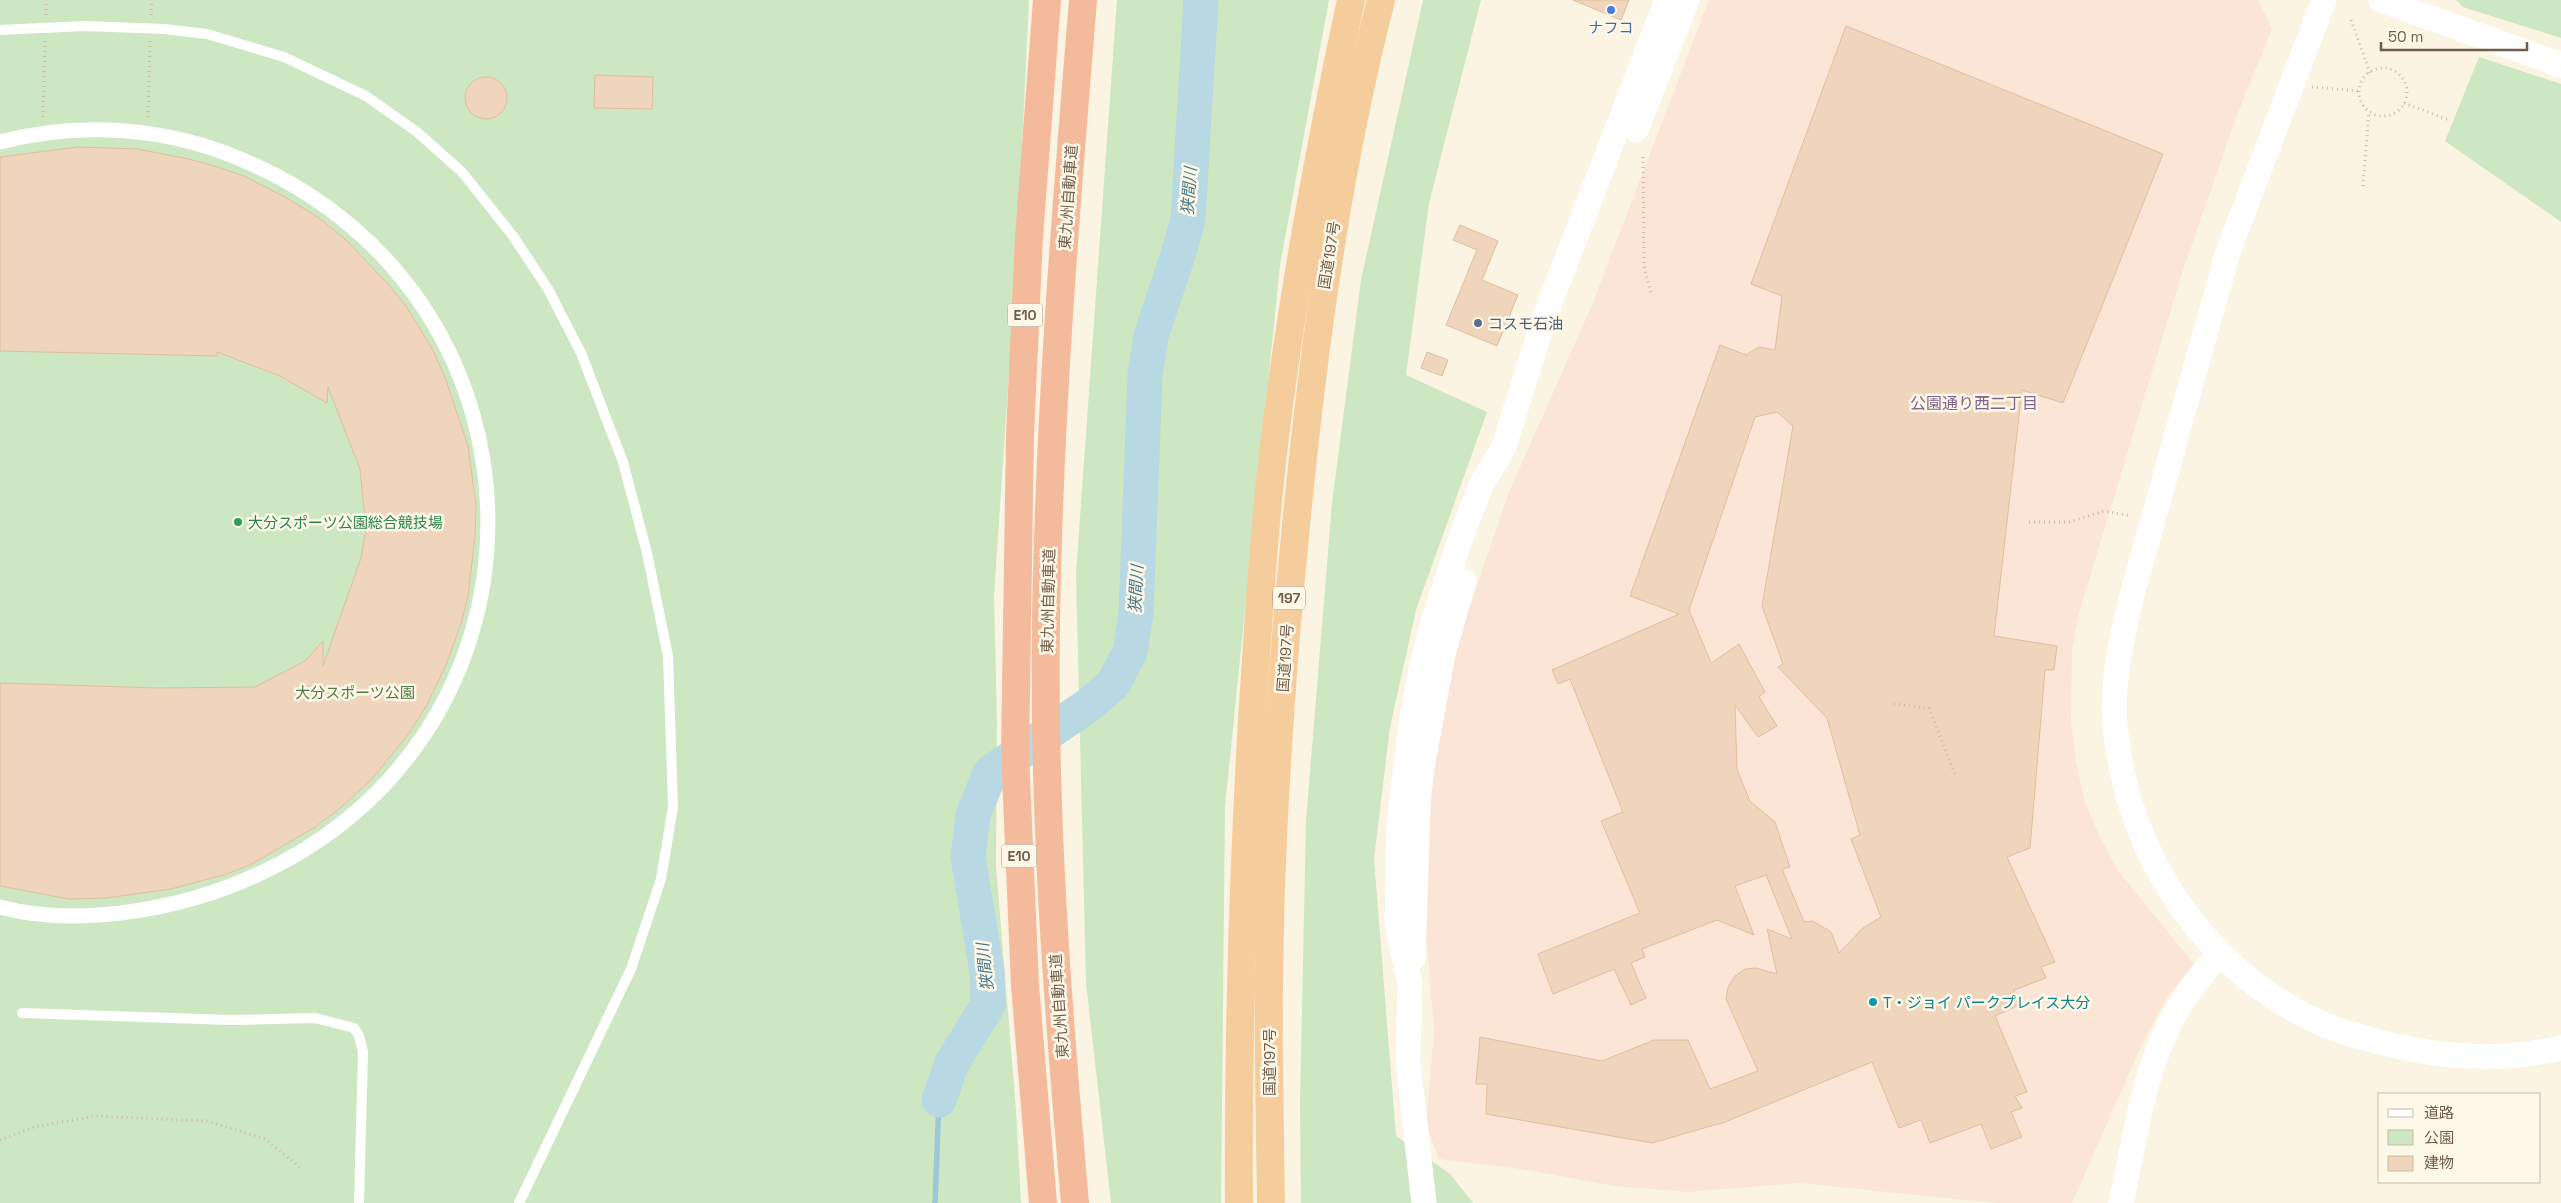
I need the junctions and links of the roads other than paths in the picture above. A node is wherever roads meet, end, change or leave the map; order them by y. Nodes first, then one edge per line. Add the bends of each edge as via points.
1 (1047, 0) edge
2 (1083, 0) edge
3 (1352, 0) edge
4 (1381, 0) edge
5 (1398, 0) edge
6 (1667, 0) edge
7 (1687, 0) edge
8 (2324, 0) edge
9 (2381, 0) edge
10 (0, 30) edge
11 (2561, 65) edge
12 (0, 142) edge
13 (1326, 270) junction
14 (1503, 449) junction
15 (0, 907) edge
16 (2220, 954) junction
17 (22, 1013) dead end
18 (2561, 1048) edge
19 (359, 1203) edge
20 (518, 1203) edge
21 (1043, 1203) edge
22 (1075, 1203) edge
23 (1239, 1203) edge
24 (1271, 1203) edge
25 (1424, 1203) edge
26 (2121, 1203) edge

1 - 21 highway, 東九州自動車道 / E10 via 1028,247 1016,631 1017,818 1025,985
2 - 22 highway, 東九州自動車道 / E10 via 1052,465 1046,624 1050,871
3 - 23 highway, 国道197号 / 197 via 1301,251 1265,536 1248,787 1238,1054
4 - 13 highway, 国道197号 / 197
5 - 13 highway via 1357,174
6 - 14 street via 1546,313
7 - 14 street
8 - 16 street via 2228,252 2133,591 2116,678 2115,733 2122,774 2140,831 2165,882 2200,933
9 - 11 street
10 - 20 lane via 84,26 206,34 284,57 366,96 417,132 462,172 513,236 548,289 581,354 623,462 647,553 668,656 673,807 661,879 631,969
12 - 15 street via 42,133 80,130 148,133 194,142 278,175 342,218 392,264 450,352 478,430 487,498 487,564 471,639 431,725 381,789 322,838 251,878 178,903 112,913 71,914
13 - 24 highway, 国道197号 / 197 via 1292,566 1277,757 1268,1051
14 - 25 street via 1450,627 1435,690 1418,805 1415,940 1410,984 1419,1046 1419,1126
16 - 18 street via 2256,984 2298,1011 2318,1022 2365,1038 2424,1052 2461,1056 2525,1055
16 - 26 street via 2185,996 2160,1042 2149,1073
17 - 19 lane via 231,1020 315,1018 354,1028 363,1052

